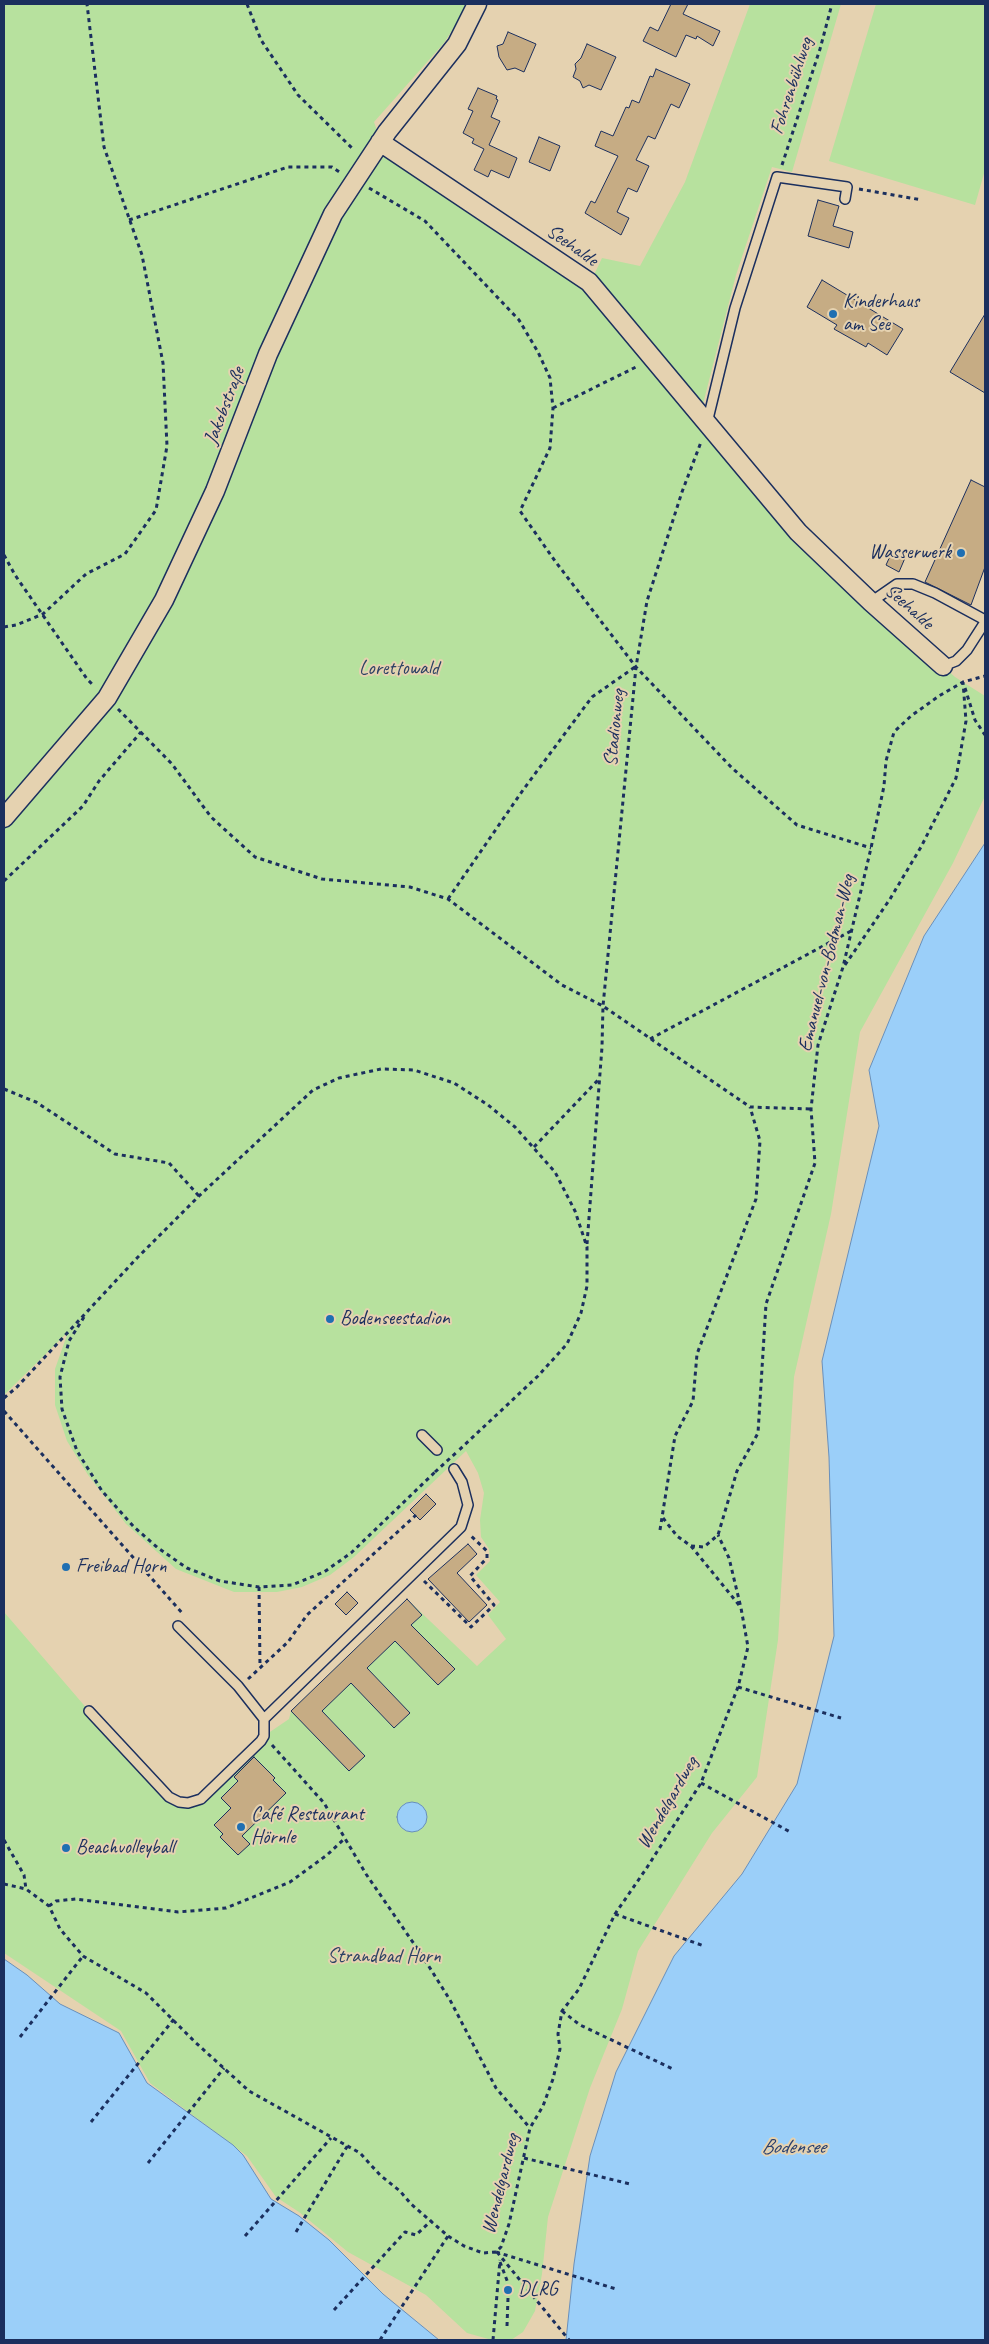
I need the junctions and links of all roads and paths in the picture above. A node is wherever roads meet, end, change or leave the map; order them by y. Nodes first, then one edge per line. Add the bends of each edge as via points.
1 (87, 4) edge
2 (247, 4) edge
3 (477, 4) edge
4 (832, 4) edge
5 (380, 142) junction
6 (368, 158) junction
7 (778, 177) junction
8 (354, 180) junction
9 (847, 186) junction
10 (845, 199) dead end
11 (922, 200) dead end
12 (130, 220) junction
13 (654, 359) junction
14 (553, 408) junction
15 (707, 423) junction
16 (4, 555) edge
17 (871, 602) junction
18 (43, 614) junction
19 (985, 621) edge
20 (4, 627) edge
21 (943, 666) joint
22 (636, 667) junction
23 (985, 676) edge
24 (963, 682) junction
25 (107, 698) junction
26 (141, 732) junction
27 (985, 735) edge
28 (4, 818) edge
29 (871, 848) junction
30 (4, 881) edge
31 (448, 899) junction
32 (852, 931) junction
33 (843, 967) junction
34 (603, 1006) junction
35 (650, 1039) junction
36 (600, 1078) junction
37 (4, 1089) edge
38 (750, 1107) junction
39 (811, 1109) junction
40 (534, 1147) junction
41 (199, 1196) junction
42 (587, 1247) junction
43 (89, 1308) junction
44 (4, 1398) edge
45 (4, 1411) edge
46 (422, 1435) dead end
47 (437, 1450) dead end
48 (454, 1469) dead end
49 (416, 1515) dead end
50 (663, 1517) junction
51 (461, 1527) junction
52 (660, 1530) dead end
53 (718, 1535) junction
54 (691, 1546) junction
55 (416, 1572) junction
56 (259, 1587) junction
57 (741, 1608) junction
58 (186, 1617) dead end
59 (178, 1626) dead end
60 (260, 1666) junction
61 (238, 1686) junction
62 (738, 1687) junction
63 (89, 1711) dead end
64 (841, 1718) dead end
65 (264, 1719) junction
66 (264, 1736) junction
67 (700, 1783) junction
68 (792, 1833) dead end
69 (344, 1839) junction
70 (4, 1840) edge
71 (4, 1884) edge
72 (26, 1889) junction
73 (49, 1906) junction
74 (615, 1914) junction
75 (704, 1946) dead end
76 (83, 1956) junction
77 (562, 2011) junction
78 (174, 2019) junction
79 (20, 2037) dead end
80 (224, 2068) junction
81 (675, 2070) dead end
82 (91, 2122) dead end
83 (530, 2128) junction
84 (331, 2138) junction
85 (348, 2146) junction
86 (524, 2158) junction
87 (148, 2163) dead end
88 (630, 2184) dead end
89 (432, 2220) junction
90 (296, 2232) dead end
91 (245, 2236) dead end
92 (448, 2236) junction
93 (496, 2252) junction
94 (500, 2260) junction
95 (508, 2283) dead end
96 (616, 2289) dead end
97 (508, 2298) dead end
98 (334, 2310) dead end
99 (507, 2326) dead end
100 (380, 2340) edge
101 (493, 2340) edge
102 (569, 2340) edge

1 - 12 path via 104,147
2 - 6 path via 260,40 298,95 356,152
3 - 5 street, Jakobstraße via 457,44
4 - 7 path, Fohrenbühlweg
5 - 6 street, Jakobstraße
5 - 13 street, Seehalde via 589,282
6 - 8 street, Jakobstraße
7 - 9 lane
7 - 15 lane via 735,308
8 - 12 path via 332,168 288,167
8 - 14 path via 425,221 519,320 550,378
8 - 25 street, Jakobstraße via 333,214 268,354 215,491 164,600
9 - 10 lane
9 - 11 path
12 - 18 path via 142,255 163,363 167,446 156,510 126,554 86,574
13 - 14 path
13 - 15 street, Seehalde
14 - 22 path via 550,448 520,511
15 - 17 street, Seehalde via 798,532
15 - 22 path, Stadionweg via 647,601
16 - 18 path
17 - 19 lane via 897,584 913,584
17 - 21 street, Seehalde
18 - 20 path
18 - 25 path via 87,679
19 - 21 lane via 967,650 956,661
22 - 29 path via 732,768 797,825
22 - 31 path via 592,697
22 - 34 path, Stadionweg
23 - 24 path, Emanuel-von-Bodman-Weg
24 - 27 path via 976,720
24 - 29 path, Emanuel-von-Bodman-Weg via 911,716 894,732
24 - 33 path via 966,720 956,778 890,899
25 - 26 path
25 - 28 street, Jakobstraße
26 - 30 path via 99,781 83,806
26 - 31 path via 172,764 211,817 255,857 322,879 410,887
29 - 32 path, Emanuel-von-Bodman-Weg
31 - 34 path via 562,985
32 - 33 path, Emanuel-von-Bodman-Weg
32 - 35 path
33 - 39 path, Emanuel-von-Bodman-Weg via 818,1045
34 - 35 path
34 - 36 path, Stadionweg
35 - 38 path
36 - 40 path
36 - 42 path, Stadionweg
37 - 41 path via 36,1102 115,1154 169,1163
38 - 39 path
38 - 50 path via 760,1141 756,1199 697,1354 693,1401 675,1436
39 - 53 path, Emanuel-von-Bodman-Weg via 815,1163 766,1304 758,1433 737,1471
40 - 41 path via 488,1105 454,1083 414,1070 381,1069 340,1078 313,1090
40 - 42 path via 555,1172 575,1211
41 - 43 path
42 - 56 path, bridge via 588,1286 581,1313 568,1344 538,1376 351,1553 324,1572 292,1585
43 - 44 path via 17,1388
43 - 56 path via 69,1341 60,1377 62,1409 77,1451 102,1491 158,1548 187,1568 220,1580
45 - 58 path
46 - 47 lane
48 - 51 lane via 462,1482 468,1505
49 - 60 path via 307,1615 288,1642
50 - 52 path
50 - 54 path
51 - 55 lane
51 - 55 path via 487,1551 487,1558 470,1576 494,1604 472,1627
53 - 54 path via 704,1547
53 - 57 path, Wendelgardweg via 729,1558
54 - 57 path
55 - 65 lane
56 - 60 path
57 - 62 path, Wendelgardweg via 748,1647
59 - 61 lane
60 - 61 path
61 - 65 lane
62 - 64 path
62 - 67 path, Wendelgardweg
63 - 66 lane via 169,1796 179,1802 201,1799
65 - 66 lane
66 - 69 path via 324,1803
67 - 68 path
67 - 74 path, Wendelgardweg
69 - 73 path via 290,1882 226,1908 178,1912 76,1899 56,1901
69 - 83 path via 450,2000 496,2088
70 - 72 path via 24,1875
71 - 72 path, Wendelgardweg
72 - 73 path, Wendelgardweg
73 - 76 path, Wendelgardweg via 60,1929
74 - 75 path
74 - 77 path, Wendelgardweg via 579,1989
76 - 78 path, Wendelgardweg via 146,1993
76 - 79 path
77 - 81 path via 580,2025
77 - 83 path, Wendelgardweg via 558,2034 560,2048 553,2079 544,2106
78 - 80 path, Wendelgardweg
78 - 82 path
80 - 84 path, Wendelgardweg via 249,2091
80 - 87 path
83 - 86 path, Wendelgardweg
84 - 85 path, Wendelgardweg
84 - 91 path
85 - 89 path, Wendelgardweg via 360,2153 411,2204
85 - 90 path
86 - 88 path
86 - 93 path, Wendelgardweg via 509,2224
89 - 92 path, Wendelgardweg
89 - 98 path via 416,2235 405,2232
92 - 93 path, Wendelgardweg via 483,2253
92 - 100 path
93 - 94 path
93 - 96 path
93 - 102 path
94 - 95 path
94 - 101 path
97 - 99 path

